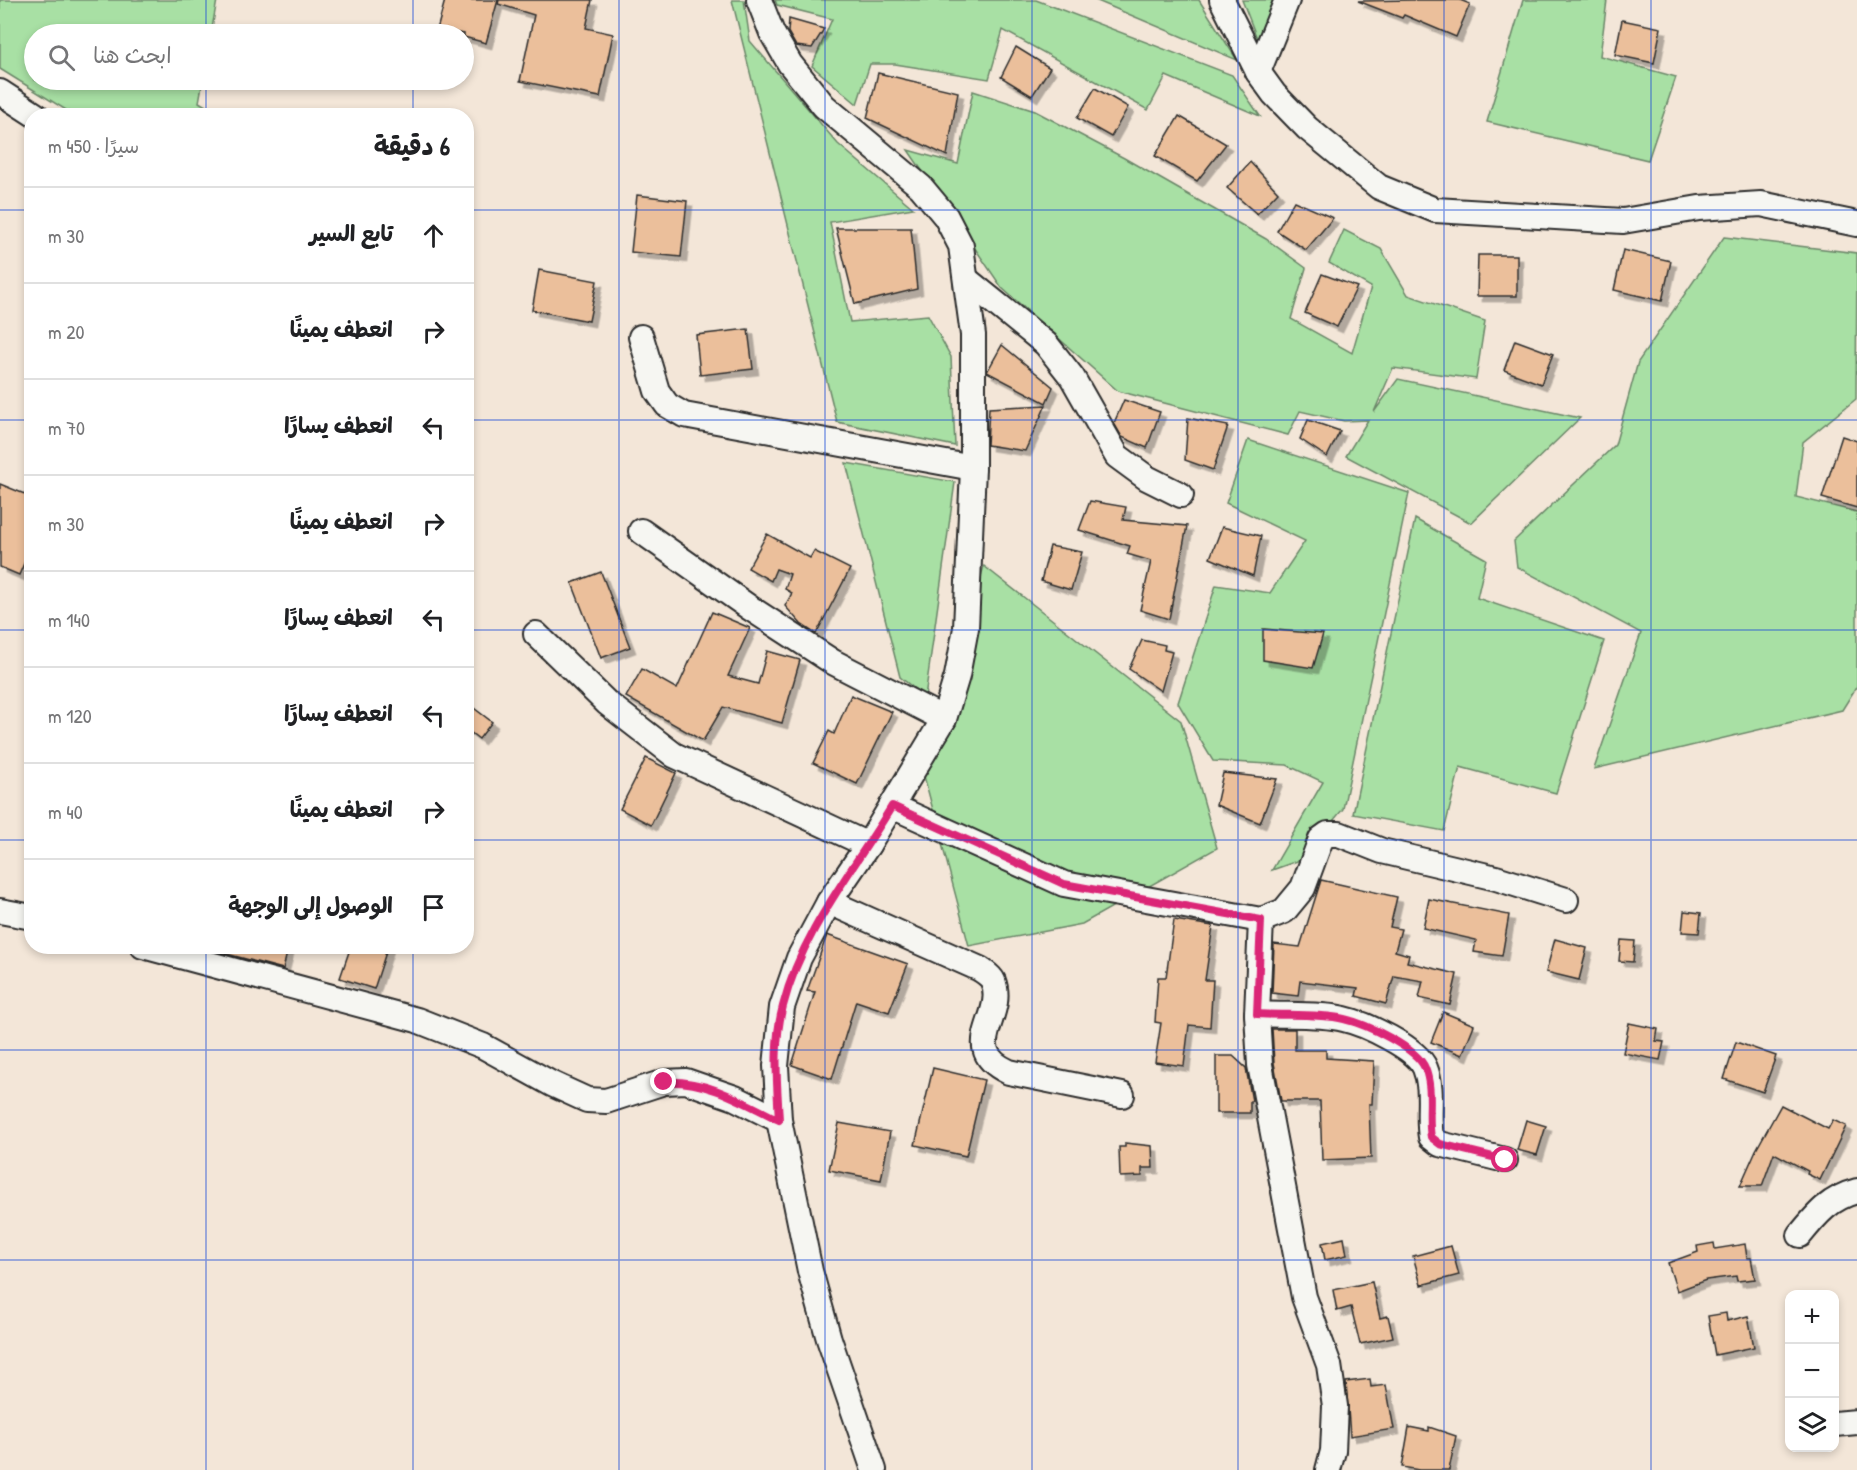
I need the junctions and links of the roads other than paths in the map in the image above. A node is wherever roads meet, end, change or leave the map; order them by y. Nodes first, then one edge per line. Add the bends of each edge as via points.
1 (759, 0) edge
2 (1222, 0) edge
3 (1287, 0) edge
4 (1258, 72) junction
5 (0, 92) edge
6 (25, 108) edge
7 (1857, 224) edge
8 (967, 280) junction
9 (641, 337) dead end
10 (973, 468) junction
11 (1181, 495) dead end
12 (641, 531) dead end
13 (536, 634) dead end
14 (944, 719) junction
15 (892, 806) junction
16 (868, 845) junction
17 (1566, 900) dead end
18 (829, 902) junction
19 (0, 911) edge
20 (24, 916) edge
21 (1261, 920) junction
22 (173, 954) edge
23 (1257, 1014) junction
24 (1122, 1095) dead end
25 (779, 1120) junction
26 (1505, 1160) dead end
27 (1857, 1191) edge
28 (1800, 1235) dead end
29 (1857, 1422) edge
30 (1839, 1424) edge
31 (874, 1470) edge
32 (1328, 1470) edge

1 - 8 street via 790,64 824,106 921,187 946,218 961,246
2 - 4 street
3 - 4 street
4 - 7 street via 1307,128 1349,165 1379,187 1435,210 1623,221 1699,208 1761,204
5 - 6 street
8 - 10 street via 973,335
8 - 11 street via 1046,344 1072,377 1117,456 1147,478
9 - 10 street via 657,391 667,405 684,415
10 - 14 street via 966,628
12 - 14 street via 832,662
13 - 16 street via 607,703 674,755
14 - 15 street
15 - 16 street
15 - 21 street via 1064,884
16 - 18 street
17 - 21 street via 1328,834 1321,839 1304,888 1284,911
18 - 24 street via 980,969 993,979 996,996 985,1053 993,1065 1009,1072
18 - 25 street via 799,958 783,1007 776,1066
19 - 20 street
21 - 23 street
22 - 25 street via 417,1020 483,1046 587,1100 606,1101 664,1082 686,1081 735,1098
23 - 26 street via 1344,1019 1380,1033 1418,1056 1425,1069 1431,1137 1440,1144
23 - 32 street via 1260,1065 1305,1297 1329,1365 1335,1406
25 - 31 street via 810,1271
27 - 28 street via 1824,1206
29 - 30 street

